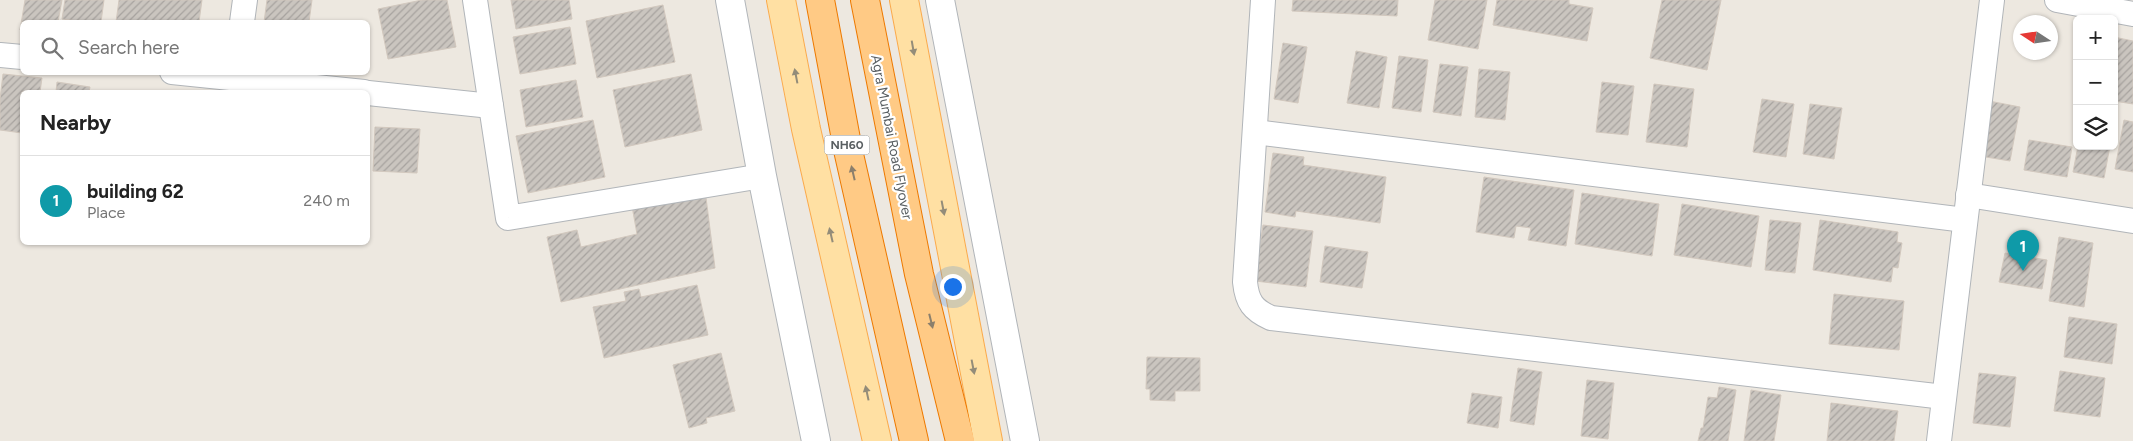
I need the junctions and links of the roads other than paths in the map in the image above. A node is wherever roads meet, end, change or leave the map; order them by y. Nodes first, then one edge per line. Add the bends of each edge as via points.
1 (244, 0) edge
2 (475, 0) edge
3 (730, 0) edge
4 (781, 0) edge
5 (820, 0) edge
6 (865, 0) edge
7 (904, 0) edge
8 (940, 0) edge
9 (1263, 0) edge
10 (1992, 0) edge
11 (2057, 0) edge
12 (2133, 14) edge
13 (242, 20) edge
14 (0, 55) edge
15 (20, 57) edge
16 (221, 75) edge
17 (237, 76) edge
18 (343, 90) edge
19 (370, 93) edge
20 (491, 106) junction
21 (1255, 132) junction
22 (762, 176) junction
23 (1968, 195) junction
24 (1965, 220) junction
25 (2133, 221) edge
26 (1944, 397) junction
27 (816, 441) edge
28 (877, 441) edge
29 (914, 441) edge
30 (960, 441) edge
31 (988, 441) edge
32 (1025, 441) edge
33 (1939, 441) edge

1 - 13 street
2 - 20 street
3 - 22 street
28 -> 4 main road via 806,129
29 -> 5 highway, NH60 via 848,150
6 -> 30 highway, Agra Mumbai Road Flyover via 919,274
7 -> 31 main road
8 - 32 street
9 - 21 street
10 - 23 street
11 - 12 street
14 - 15 street
16 - 17 street
17 - 18 street
19 - 20 street
20 - 22 street via 508,218
21 - 24 street
21 - 26 street via 1247,297 1259,313 1271,318
22 - 27 street
23 - 24 street
23 - 25 street
24 - 26 street
26 - 33 street

